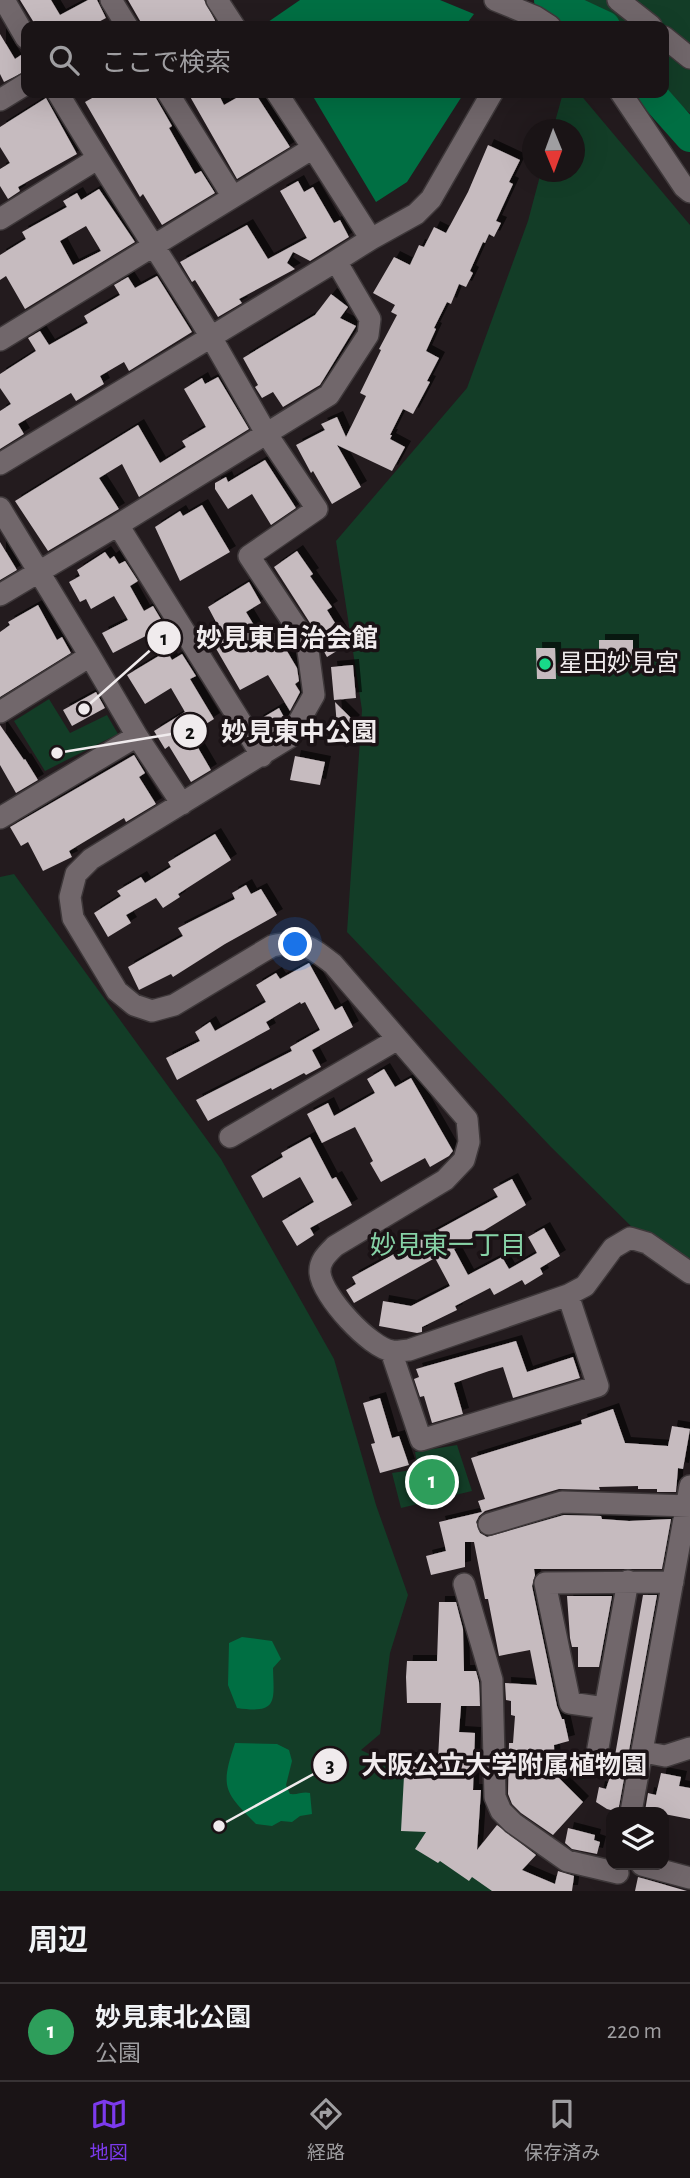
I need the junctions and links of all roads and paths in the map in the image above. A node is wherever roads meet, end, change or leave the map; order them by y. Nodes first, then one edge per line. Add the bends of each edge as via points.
1 (4, 0) edge
2 (111, 0) edge
3 (217, 0) edge
4 (495, 0) edge
5 (618, 0) edge
6 (124, 21) edge
7 (231, 21) edge
8 (535, 21) edge
9 (645, 21) edge
10 (21, 29) edge
11 (669, 41) edge
12 (690, 58) edge
13 (21, 87) edge
14 (61, 98) edge
15 (171, 98) edge
16 (280, 98) edge
17 (489, 98) edge
18 (624, 98) edge
19 (0, 100) edge
20 (313, 148) junction
21 (97, 159) junction
22 (690, 192) edge
23 (233, 197) junction
24 (0, 219) edge
25 (370, 239) junction
26 (155, 244) junction
27 (336, 261) junction
28 (211, 337) junction
29 (0, 340) edge
30 (266, 433) junction
31 (0, 464) edge
32 (0, 508) edge
33 (118, 525) junction
34 (39, 571) junction
35 (0, 595) edge
36 (90, 656) junction
37 (0, 712) edge
38 (137, 736) junction
39 (262, 756) junction
40 (182, 804) junction
41 (0, 818) edge
42 (398, 1040) junction
43 (230, 1138) dead end
44 (690, 1273) edge
45 (568, 1295) junction
46 (391, 1351) junction
47 (689, 1500) edge
48 (489, 1524) dead end
49 (628, 1581) junction
50 (673, 1582) junction
51 (464, 1584) dead end
52 (605, 1708) junction
53 (690, 1748) edge
54 (643, 1752) junction
55 (595, 1765) dead end
56 (632, 1807) edge
57 (660, 1870) edge
58 (618, 1876) edge
59 (690, 1878) edge

1 - 10 street
2 - 6 street
3 - 7 street
4 - 8 street
5 - 9 street
11 - 12 street
13 - 19 street
14 - 21 street
15 - 23 street
16 - 20 street
17 - 25 street via 431,199 416,214
18 - 22 street
20 - 23 street
20 - 25 street
21 - 24 street
21 - 26 street
23 - 26 street
25 - 27 street
26 - 28 street
26 - 29 street
27 - 28 street
27 - 30 street via 370,319 369,335 330,394
28 - 30 street
28 - 31 street
30 - 33 street
30 - 39 street via 317,509 249,556 307,643 314,695 290,737
32 - 34 street
33 - 34 street
33 - 39 street
34 - 35 street
34 - 36 street
36 - 37 street
36 - 38 street
38 - 40 street
38 - 41 street
39 - 40 street
40 - 42 street via 90,859 76,874 70,897 73,918 117,991 134,1005 152,1011 174,1005 272,946 290,942 310,946 333,964
42 - 43 street
42 - 46 street via 467,1119 469,1142 464,1160 445,1180 335,1245 323,1258 320,1273 340,1312
44 - 45 street via 647,1243 630,1238 612,1248 585,1286
45 - 46 street via 409,1350
45 - 46 street via 598,1386 421,1440
47 - 48 street via 562,1502
47 - 50 street
49 - 50 street
49 - 52 street
49 - 52 street via 545,1583 570,1703
50 - 54 street
51 - 58 street via 492,1680 495,1797 501,1811 567,1861
52 - 55 street
53 - 54 street via 665,1756
54 - 56 street
57 - 59 street

